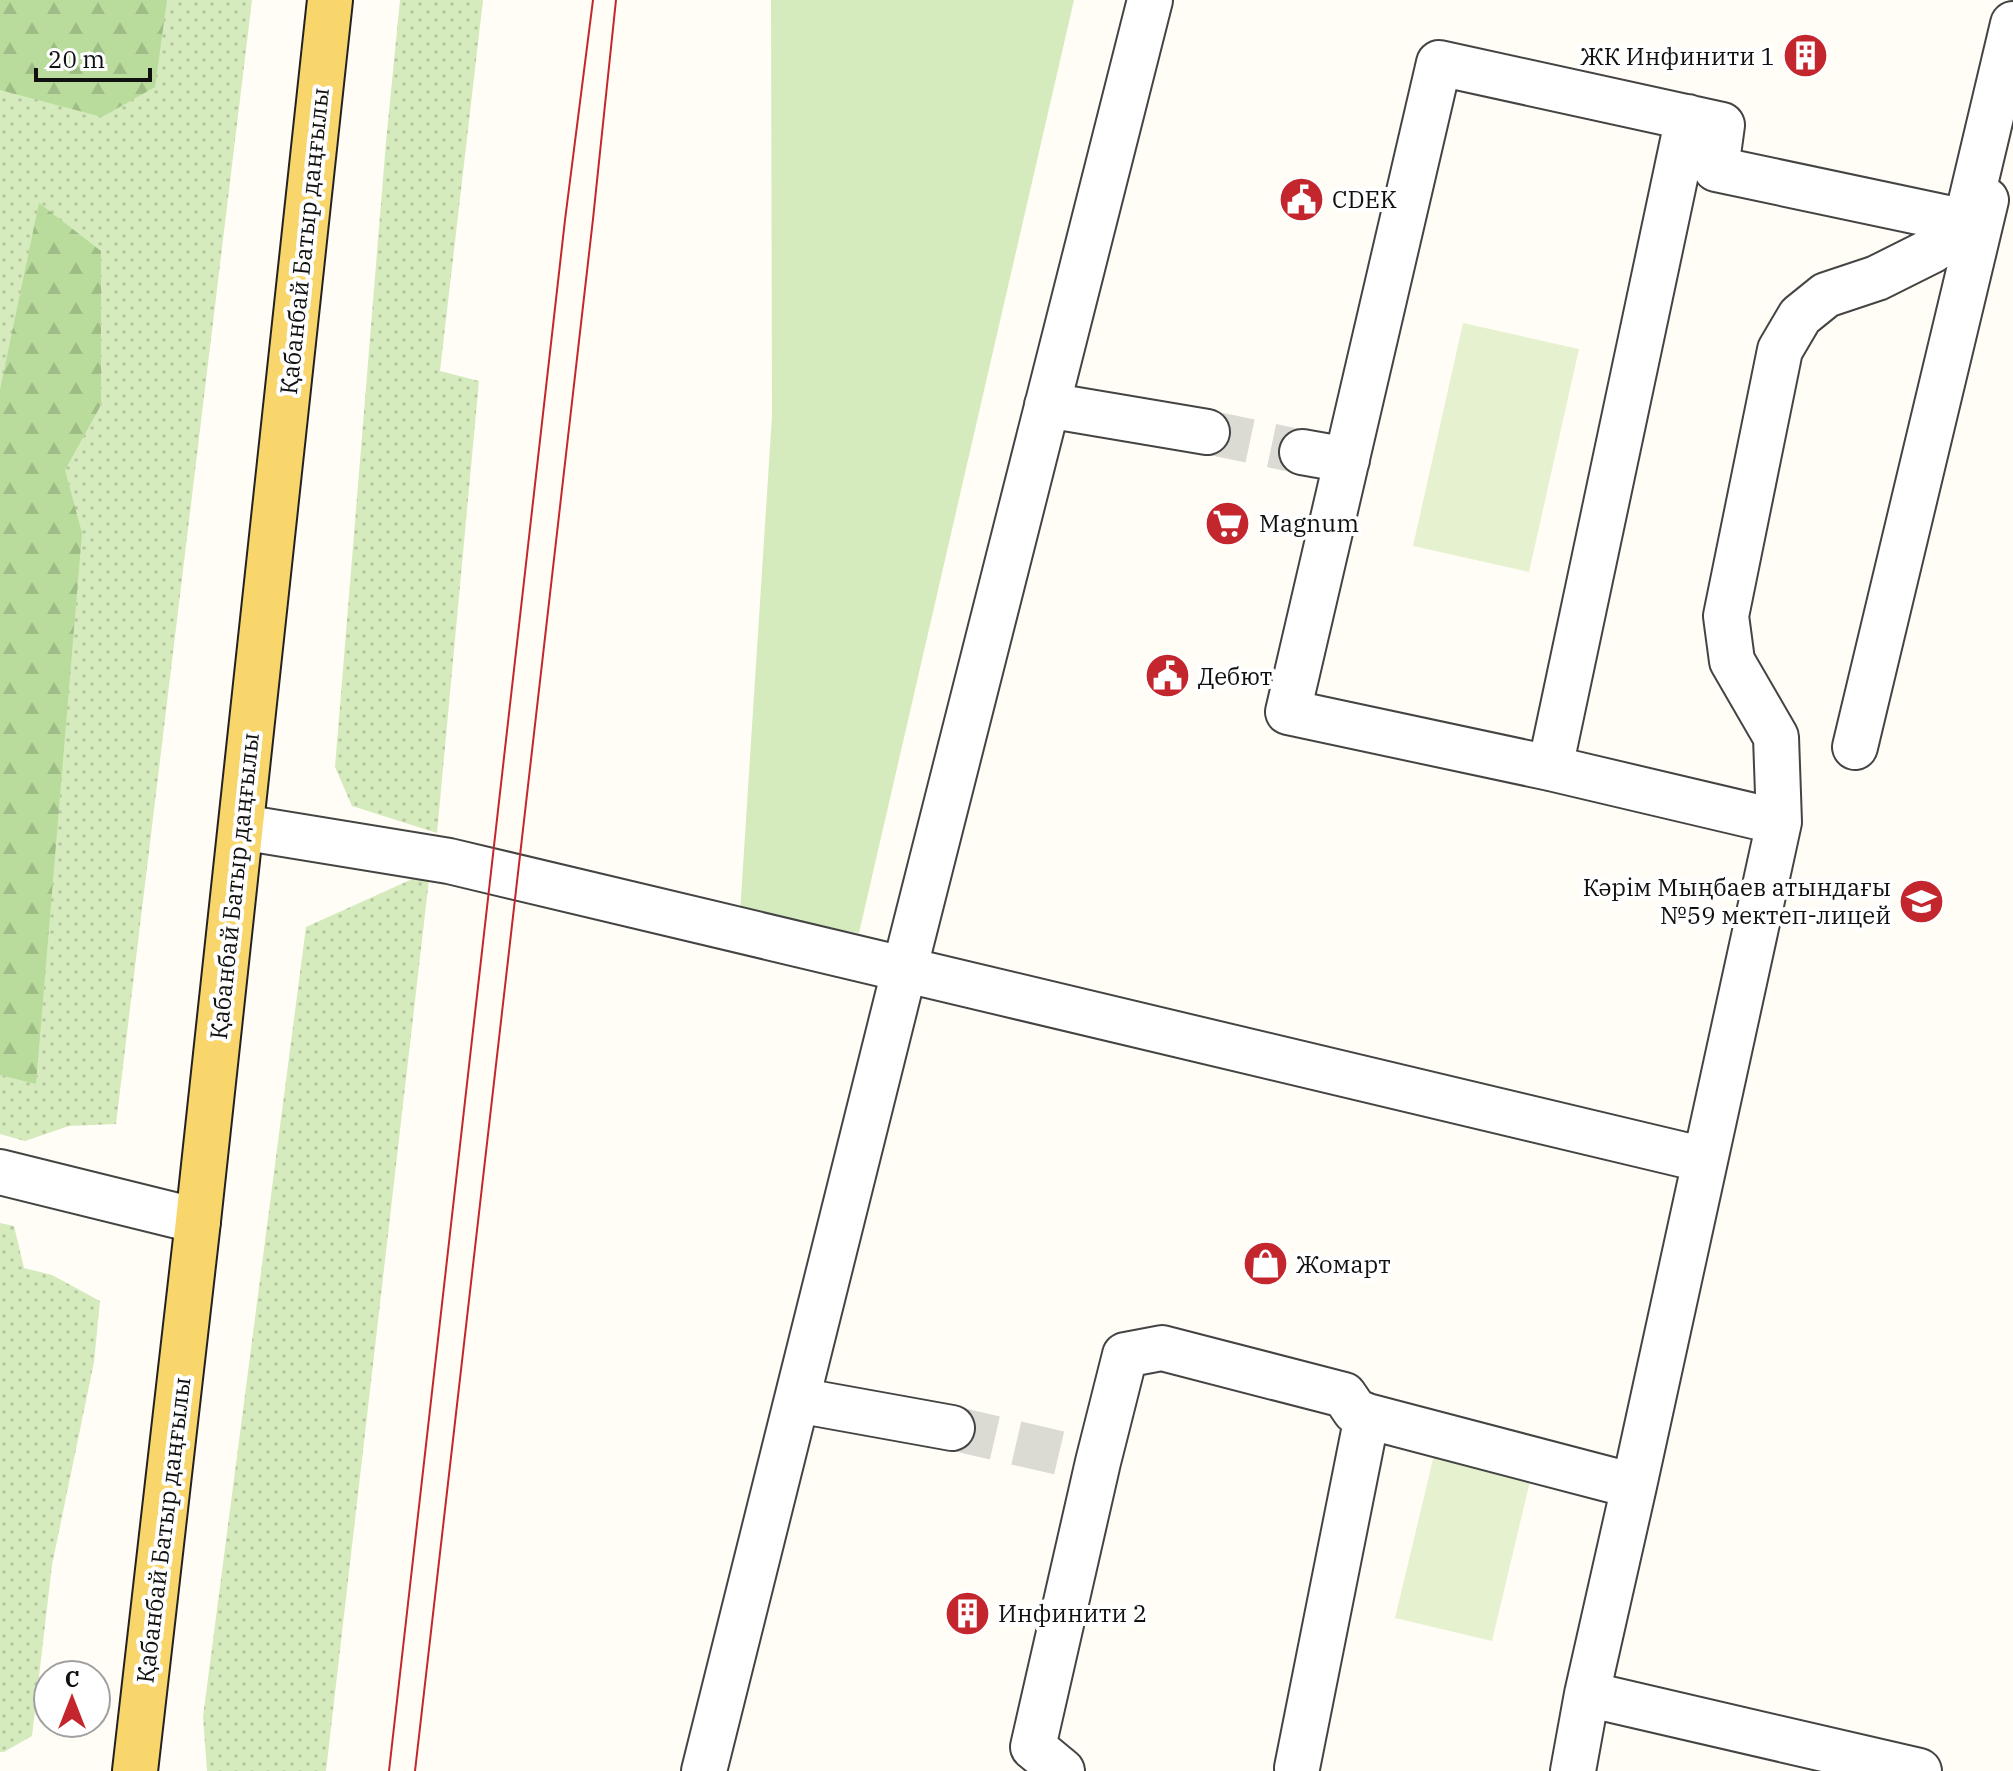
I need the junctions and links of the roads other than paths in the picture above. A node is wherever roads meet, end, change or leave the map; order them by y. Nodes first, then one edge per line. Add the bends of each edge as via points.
1 (330, 0) edge
2 (1150, 0) edge
3 (2013, 24) edge
4 (2000, 84) junction
5 (1688, 117) junction
6 (1966, 222) junction
7 (1047, 405) junction
8 (1207, 432) tunnel mouth
9 (1302, 452) tunnel mouth
10 (1347, 460) junction
11 (1855, 747) dead end
12 (1550, 768) junction
13 (1779, 822) junction
14 (241, 827) junction
15 (904, 971) junction
16 (1705, 1160) junction
17 (0, 1172) edge
18 (198, 1221) junction
19 (797, 1400) junction
20 (1367, 1416) junction
21 (952, 1428) tunnel mouth
22 (1634, 1486) junction
23 (1587, 1694) junction
24 (1300, 1770) edge
25 (135, 1771) edge
26 (704, 1771) edge
27 (1062, 1771) edge
28 (1573, 1771) edge
29 (1919, 1771) edge

1 - 14 main road, Қабанбай Батыр даңғылы
2 - 7 street
3 - 4 street
4 - 6 street
4 - 11 street via 2013,86
5 - 6 street via 1722,125 1716,169
5 - 10 street via 1439,63
5 - 12 street
6 - 13 street via 1933,250 1877,278 1826,295 1800,316 1780,350 1726,616 1732,661 1776,737
7 - 8 street
7 - 15 street
9 - 10 street
10 - 12 street via 1288,712
12 - 13 street
13 - 16 street
14 - 15 street via 449,861
14 - 18 main road, Қабанбай Батыр даңғылы
15 - 16 street
15 - 19 street
16 - 22 street
17 - 18 street
18 - 25 main road, Қабанбай Батыр даңғылы
19 - 21 street
19 - 26 street
20 - 22 street
20 - 24 street
20 - 27 street via 1355,1411 1344,1395 1162,1348 1125,1355 1083,1458 1033,1747
22 - 23 street
23 - 28 street
23 - 29 street

